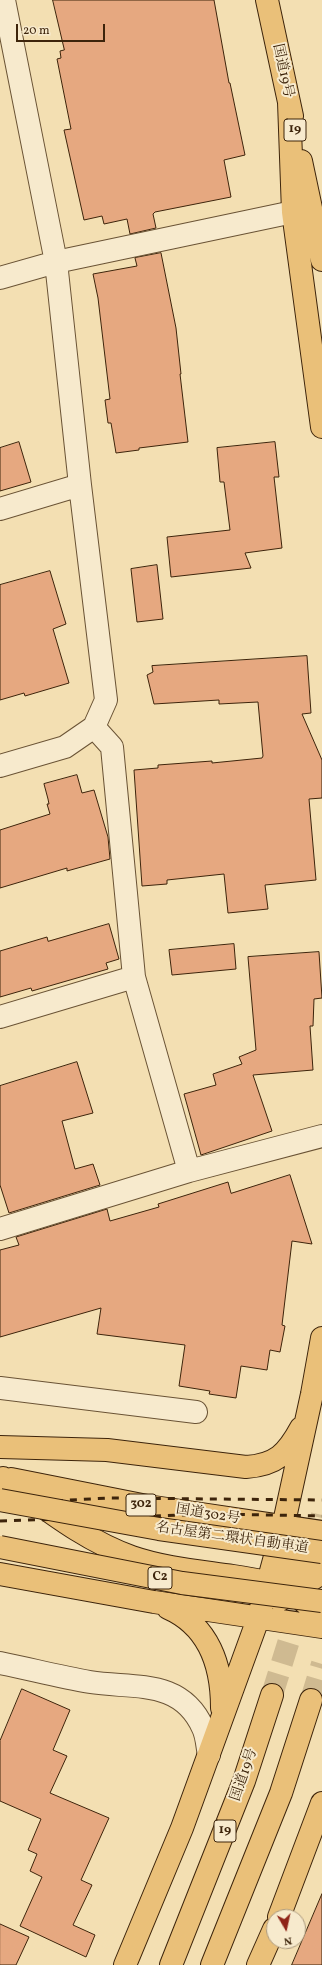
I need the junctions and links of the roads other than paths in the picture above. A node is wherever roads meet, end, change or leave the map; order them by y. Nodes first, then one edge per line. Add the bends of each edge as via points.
1 (4, 0) edge
2 (267, 0) edge
3 (5, 36) edge
4 (289, 102) junction
5 (293, 212) junction
6 (322, 260) edge
7 (56, 262) junction
8 (0, 278) edge
9 (322, 427) edge
10 (80, 485) junction
11 (0, 509) edge
12 (94, 727) junction
13 (0, 766) edge
14 (134, 977) junction
15 (0, 1017) edge
16 (322, 1136) edge
17 (189, 1171) junction
18 (0, 1229) edge
19 (322, 1338) edge
20 (0, 1388) edge
21 (196, 1412) dead end
22 (308, 1414) junction
23 (0, 1447) edge
24 (2, 1477) edge
25 (0, 1500) edge
26 (283, 1527) junction
27 (322, 1532) edge
28 (0, 1547) edge
29 (322, 1549) tunnel mouth
30 (322, 1552) edge
31 (0, 1574) edge
32 (313, 1577) edge
33 (268, 1582) junction
34 (291, 1592) junction
35 (322, 1601) edge
36 (154, 1602) junction
37 (258, 1619) junction
38 (322, 1620) edge
39 (322, 1627) edge
40 (0, 1664) edge
41 (272, 1695) tunnel mouth
42 (311, 1700) tunnel mouth
43 (222, 1716) junction
44 (209, 1755) junction
45 (322, 1803) edge
46 (282, 1909) edge
47 (266, 1947) edge
48 (125, 1965) edge
49 (171, 1965) edge
50 (212, 1965) edge
51 (258, 1965) edge

1 - 3 street
2 - 4 highway, 国道19号 / 19
3 - 7 street
4 - 5 highway
4 - 6 highway, 国道19号 / 19
5 - 7 street
5 - 9 highway
7 - 8 street
7 - 10 street
10 - 11 street
10 - 12 street via 106,700
12 - 13 street via 65,747
12 - 14 street via 112,747
14 - 15 street
14 - 17 street
16 - 17 street
17 - 18 street
19 - 22 highway
20 - 21 street
22 - 23 highway via 293,1442 280,1457 264,1466 246,1467 107,1450
22 - 26 highway
24 - 26 highway, 国道302号 / 302 via 147,1506
24 - 33 highway via 68,1524 132,1557
25 - 30 highway, 名古屋第二環状自動車道, bridge via 159,1529
26 - 27 highway, 国道302号 / 302
26 - 32 highway
26 - 33 highway
28 - 35 highway, C2, bridge via 182,1582
29 - 32 highway
31 - 36 highway
32 - 33 highway
32 - 34 highway
33 - 34 highway
33 - 36 highway via 195,1600
33 - 37 highway
34 - 37 highway
34 - 38 highway
36 - 37 highway
36 - 43 highway via 180,1613 197,1627 209,1644 222,1685
37 - 39 highway
37 - 43 highway
40 - 44 street via 91,1682 139,1685 163,1690 180,1699 194,1712 204,1729
41 - 49 highway, 国道19号 / 19 via 244,1781
42 - 50 highway via 281,1793
43 - 44 highway
44 - 48 highway via 182,1828
45 - 46 highway
47 - 51 highway

